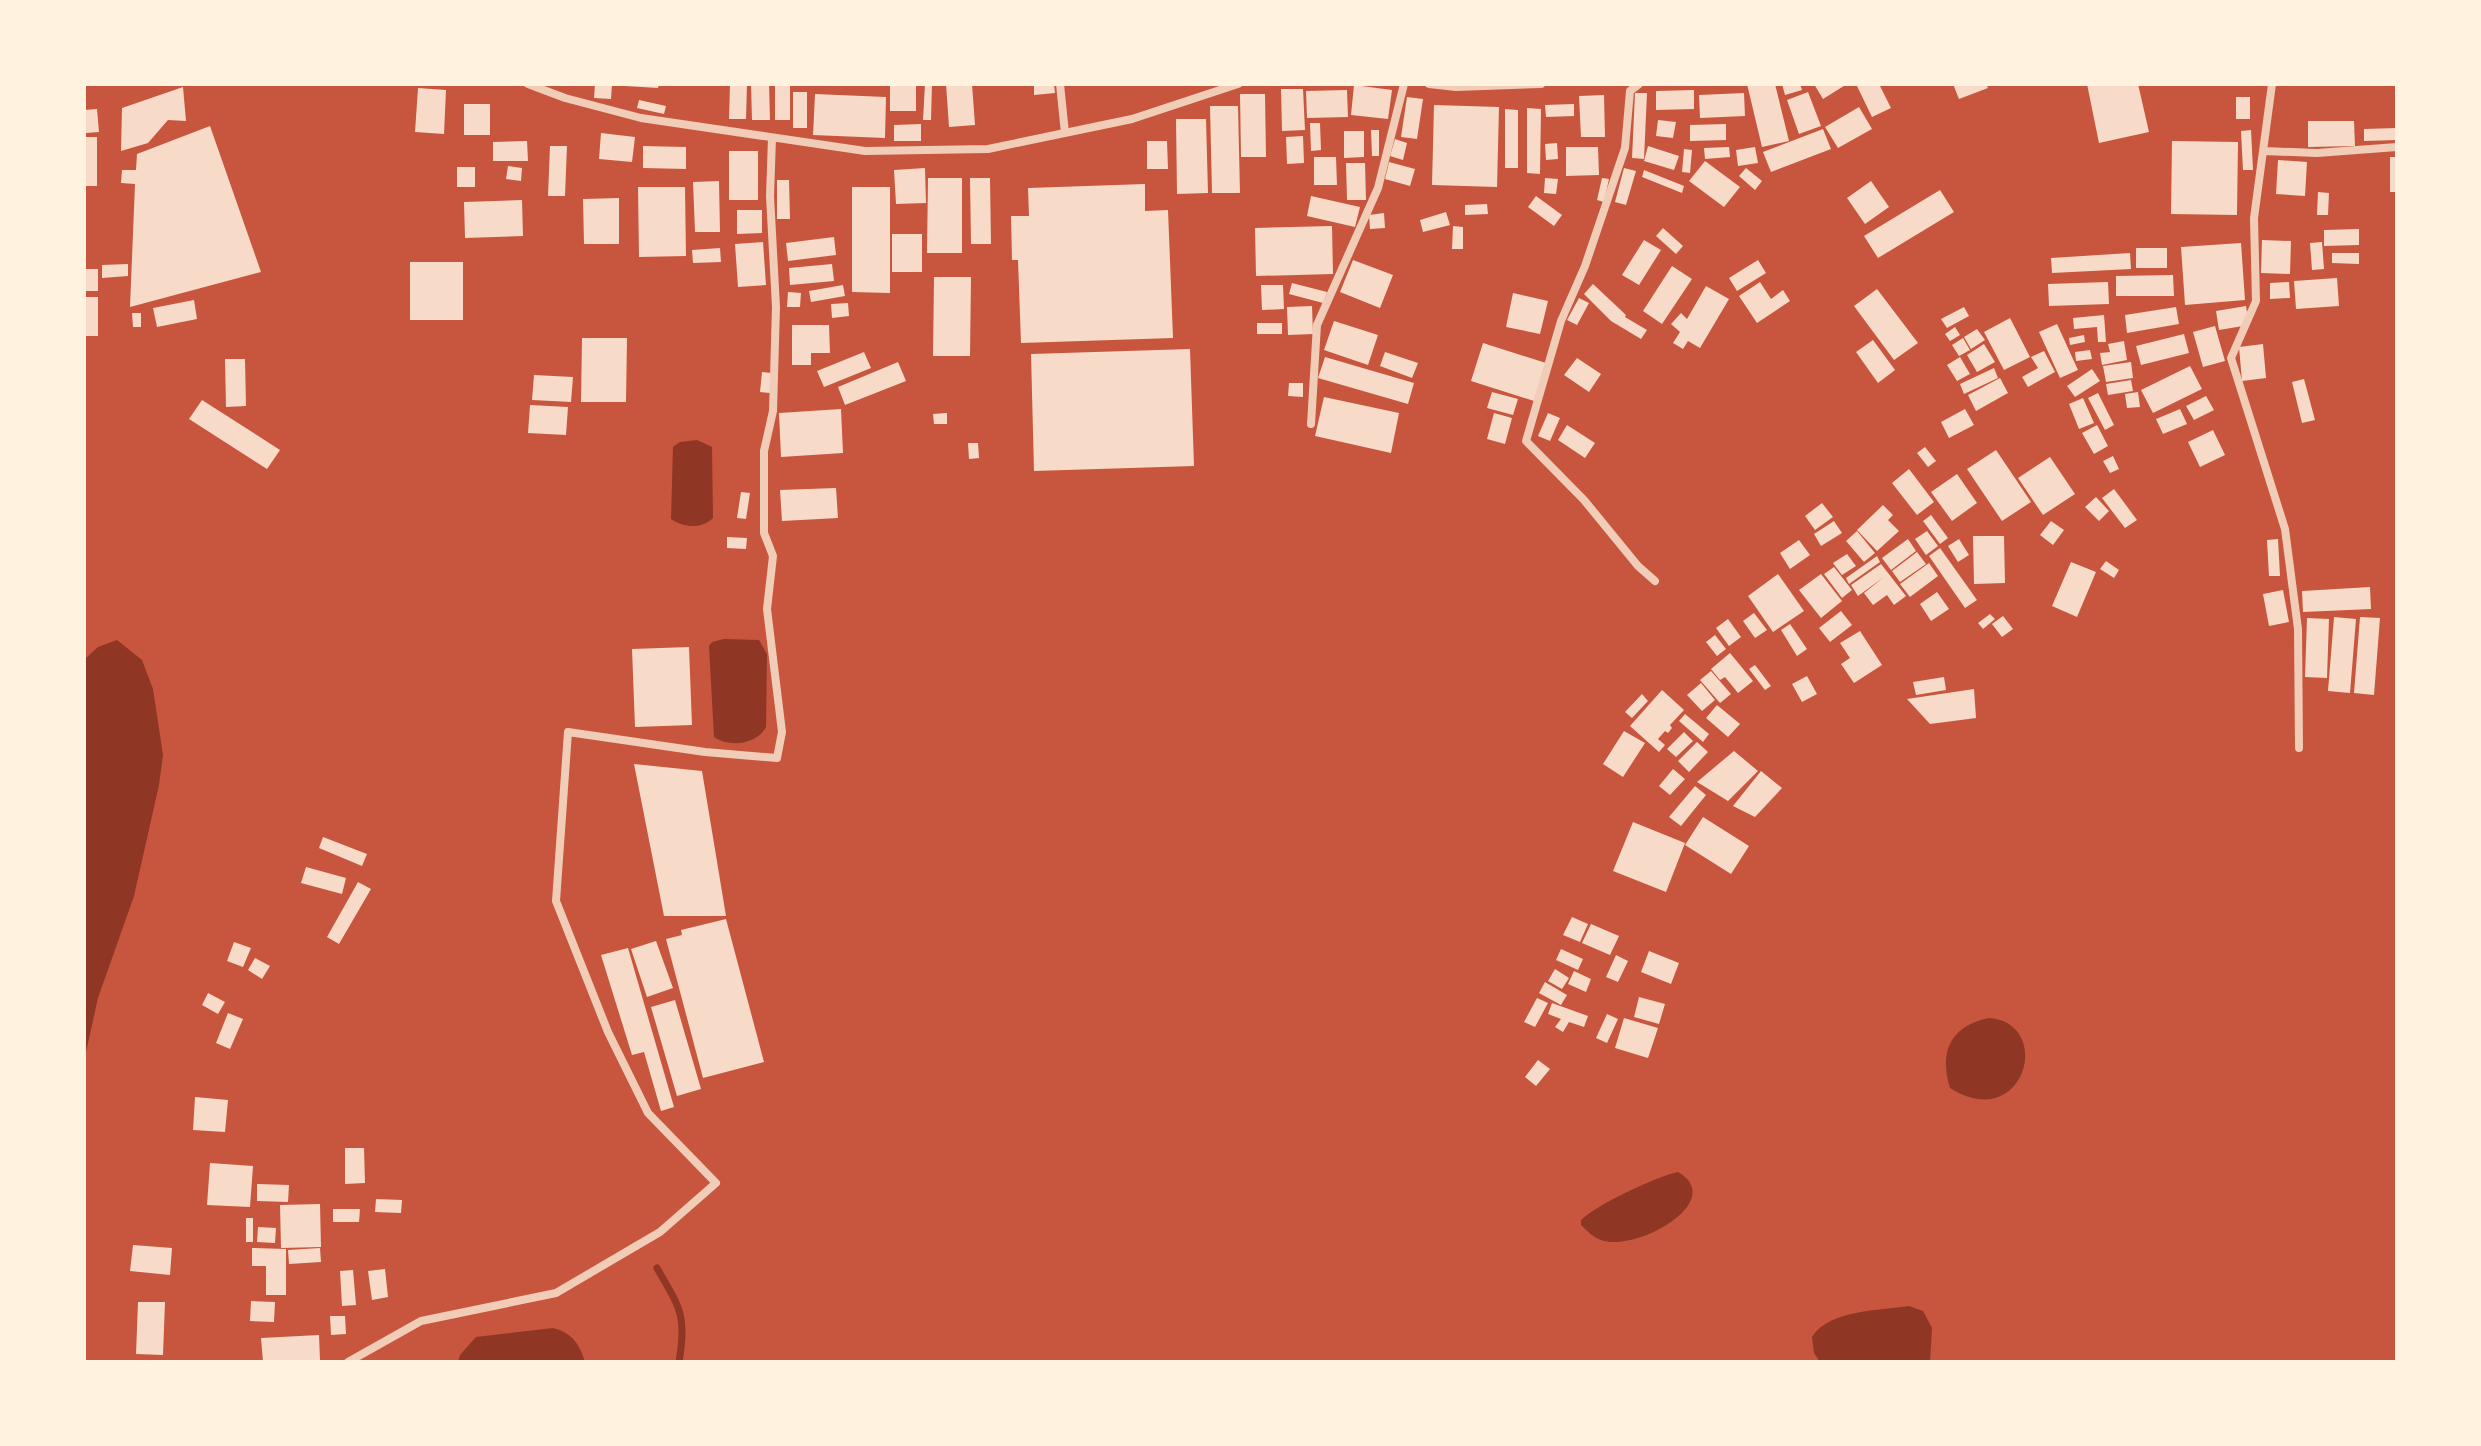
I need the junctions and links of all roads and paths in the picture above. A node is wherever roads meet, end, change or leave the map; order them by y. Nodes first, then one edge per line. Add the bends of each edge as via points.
1 (528, 84) edge
2 (1060, 84) edge
3 (1238, 84) edge
4 (1404, 84) edge
5 (1429, 84) edge
6 (1541, 84) edge
7 (1639, 84) edge
8 (2272, 84) edge
9 (1065, 133) junction
10 (772, 138) junction
11 (2397, 147) edge
12 (2263, 151) junction
13 (1311, 424) dead end
14 (1655, 581) dead end
15 (2299, 748) dead end
16 (348, 1362) edge

1 - 10 street via 641,118
2 - 9 street
3 - 9 street via 1132,119
4 - 13 street via 1378,188 1317,325
5 - 6 street
7 - 14 street via 1630,91 1625,148 1561,321 1526,441
8 - 12 street
9 - 10 street via 988,149 865,151
10 - 16 street via 776,307 773,411 764,451 764,533 773,556 767,609 782,732 777,758 568,732 556,901 608,1032 648,1113 716,1183 660,1232 556,1293 421,1321
11 - 12 street
12 - 15 street via 2254,218 2256,301 2231,358 2285,529 2298,629

